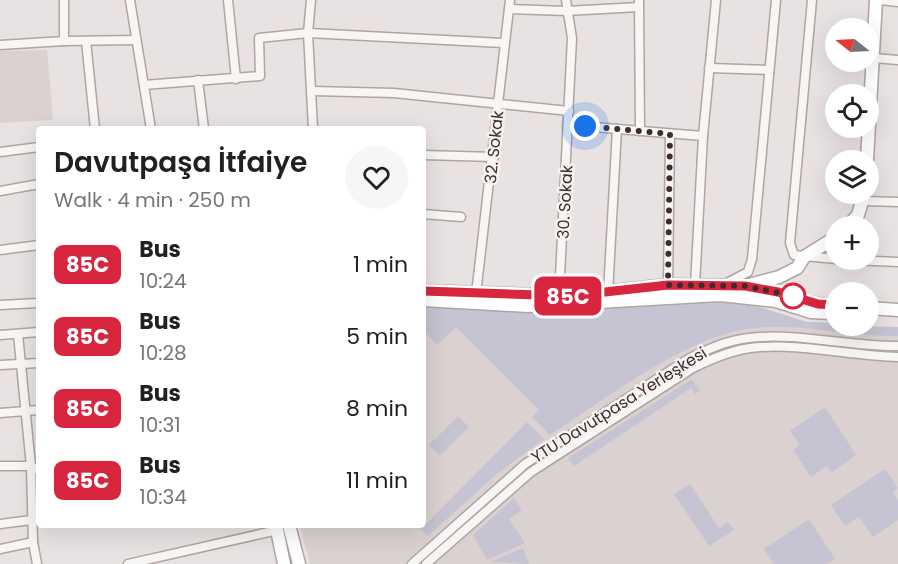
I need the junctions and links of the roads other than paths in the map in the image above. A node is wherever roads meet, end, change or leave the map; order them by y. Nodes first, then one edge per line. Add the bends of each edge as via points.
1 (64, 0) edge
2 (130, 0) edge
3 (228, 0) edge
4 (311, 0) edge
5 (566, 0) edge
6 (716, 0) edge
7 (777, 0) edge
8 (812, 0) edge
9 (878, 0) edge
10 (898, 2) edge
11 (639, 3) edge
12 (509, 5) edge
13 (566, 11) junction
14 (877, 18) edge
15 (308, 33) junction
16 (135, 40) junction
17 (64, 41) junction
18 (86, 41) junction
19 (503, 43) junction
20 (0, 45) edge
21 (879, 58) edge
22 (898, 60) edge
23 (709, 68) junction
24 (769, 70) junction
25 (873, 72) edge
26 (236, 79) junction
27 (198, 80) junction
28 (144, 85) junction
29 (313, 91) junction
30 (498, 102) junction
31 (569, 111) junction
32 (568, 125) junction
33 (95, 126) edge
34 (151, 126) edge
35 (204, 126) edge
36 (314, 126) edge
37 (617, 129) junction
38 (640, 131) junction
39 (670, 134) junction
40 (703, 136) junction
41 (36, 147) edge
42 (868, 150) edge
43 (0, 152) edge
44 (426, 154) edge
45 (494, 157) junction
46 (36, 185) edge
47 (0, 191) edge
48 (879, 199) edge
49 (898, 202) edge
50 (426, 214) edge
51 (461, 217) dead end
52 (825, 244) edge
53 (36, 245) edge
54 (0, 250) edge
55 (804, 257) junction
56 (825, 258) edge
57 (879, 261) edge
58 (898, 262) edge
59 (668, 285) junction
60 (695, 285) junction
61 (722, 286) junction
62 (745, 286) junction
63 (426, 291) edge
64 (608, 293) junction
65 (476, 294) junction
66 (560, 296) junction
67 (426, 300) edge
68 (36, 303) edge
69 (825, 304) edge
70 (0, 305) edge
71 (879, 309) edge
72 (898, 310) edge
73 (825, 313) edge
74 (879, 317) edge
75 (898, 318) edge
76 (36, 332) edge
77 (18, 334) junction
78 (0, 335) edge
79 (898, 346) edge
80 (898, 357) edge
81 (36, 363) edge
82 (19, 364) junction
83 (0, 365) edge
84 (36, 410) edge
85 (24, 411) junction
86 (0, 413) edge
87 (0, 466) edge
88 (31, 466) junction
89 (36, 469) edge
90 (35, 520) edge
91 (0, 524) edge
92 (277, 528) edge
93 (281, 528) edge
94 (281, 528) edge
95 (33, 542) junction
96 (0, 549) edge
97 (161, 560) edge
98 (280, 563) edge
99 (37, 564) edge
100 (128, 564) edge
101 (299, 564) edge
102 (412, 564) edge
103 (426, 564) edge

1 - 17 street
2 - 16 street
3 - 26 street
4 - 15 street
5 - 13 street, 30. Sokak
6 - 23 street
7 - 24 street
8 - 55 street via 790,243 794,255
9 - 10 street
9 - 14 main road
11 - 13 street
11 - 38 street
12 - 13 street
12 - 19 street, 32. Sokak
13 - 31 street, 30. Sokak via 572,38
15 - 19 street
15 - 26 street via 259,38 260,76
15 - 29 street
16 - 18 street
16 - 28 street
17 - 18 street
17 - 20 street
18 - 33 street
19 - 30 street, 32. Sokak
21 - 22 street
23 - 24 street
23 - 40 street
24 - 61 street via 752,259 748,272
25 - 42 main road
26 - 27 street
27 - 28 street
27 - 35 street
28 - 34 street
29 - 30 street
29 - 36 street
30 - 31 street
30 - 45 street, 32. Sokak
31 - 32 street, 30. Sokak
32 - 37 street
32 - 66 street, 30. Sokak
37 - 38 street
37 - 64 street
38 - 39 street
39 - 40 street
39 - 59 street
40 - 60 street
41 - 43 street
44 - 45 street
45 - 65 street, 32. Sokak
46 - 47 street
48 - 49 street
50 - 51 street
52 - 55 main road
53 - 54 street
55 - 56 street
55 - 62 main road via 797,268
57 - 58 street
59 - 60 main road
59 - 64 main road
60 - 61 main road
61 - 62 main road
62 - 69 main road
63 - 65 main road
64 - 66 main road
65 - 66 main road
67 - 73 main road via 528,306 720,295 776,301
68 - 70 street
71 - 72 main road
74 - 75 main road
76 - 77 street
77 - 78 street
77 - 82 street
79 - 102 street, YTU Davutpasa Yerleşkesi via 768,337 709,349 532,458
80 - 103 street, YTU Davutpasa Yerleşkesi via 768,347 713,358 531,472
81 - 82 street
82 - 83 street
82 - 85 street
84 - 85 street
85 - 86 street
85 - 88 street
87 - 88 street
88 - 89 street
88 - 90 street
90 - 91 street
90 - 95 street
92 - 97 street
93 - 98 main road
94 - 101 main road
95 - 96 street
95 - 99 street
97 - 100 street

